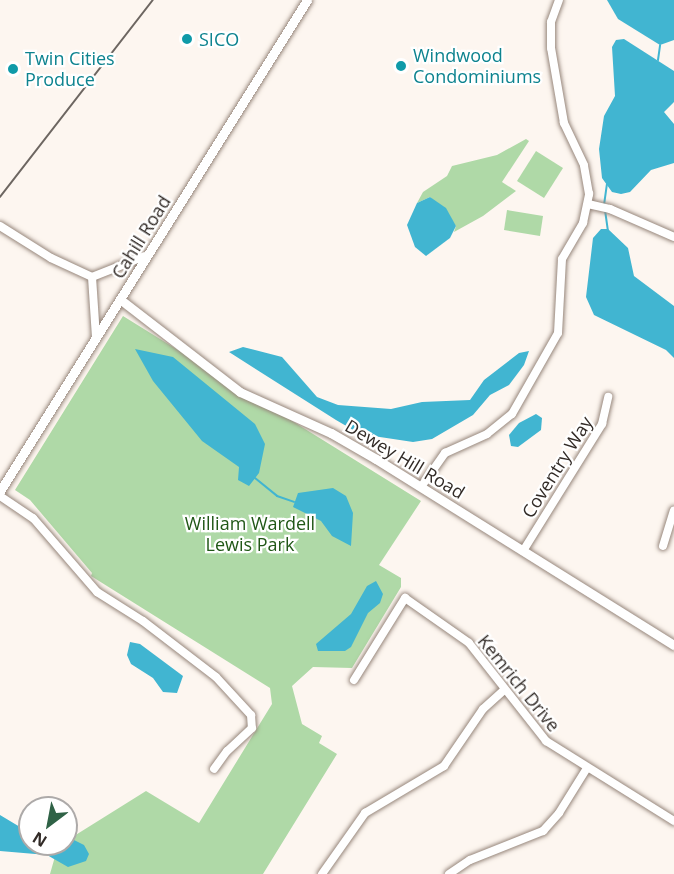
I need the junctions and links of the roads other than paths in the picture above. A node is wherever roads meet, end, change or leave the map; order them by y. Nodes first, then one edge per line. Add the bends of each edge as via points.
1 (307, 0) edge
2 (559, 0) edge
3 (588, 204) junction
4 (0, 226) edge
5 (674, 237) edge
6 (152, 252) junction
7 (92, 277) junction
8 (121, 300) junction
9 (96, 341) junction
10 (608, 397) dead end
11 (421, 487) junction
12 (0, 491) edge
13 (0, 496) edge
14 (674, 511) edge
15 (663, 546) dead end
16 (523, 550) junction
17 (674, 645) edge
18 (354, 680) dead end
19 (504, 690) junction
20 (587, 768) junction
21 (214, 769) dead end
22 (674, 821) edge
23 (322, 874) edge
24 (449, 874) edge

1 - 6 street, Cahill Road
2 - 3 street via 550,22 551,48 564,123 588,180
3 - 5 street via 610,209
3 - 11 street via 583,223 562,259 558,333 530,387 500,425 445,453
4 - 7 street via 51,258
6 - 7 street via 129,265
6 - 8 street, Cahill Road
7 - 9 street
8 - 9 street, Cahill Road
8 - 11 street, Dewey Hill Road via 240,392 330,433
9 - 12 street, Cahill Road
10 - 16 street, Coventry Way via 602,424
11 - 16 street, Dewey Hill Road
13 - 21 street via 33,518 97,592 143,621 216,677 251,715 252,728 226,751
14 - 15 street
16 - 17 street, Dewey Hill Road
18 - 19 street, Kemrich Drive via 405,598 469,643
19 - 20 street, Kemrich Drive via 540,735
19 - 23 street via 483,710 444,766 365,813
20 - 22 street, Kemrich Drive
20 - 24 street via 543,831 470,860

